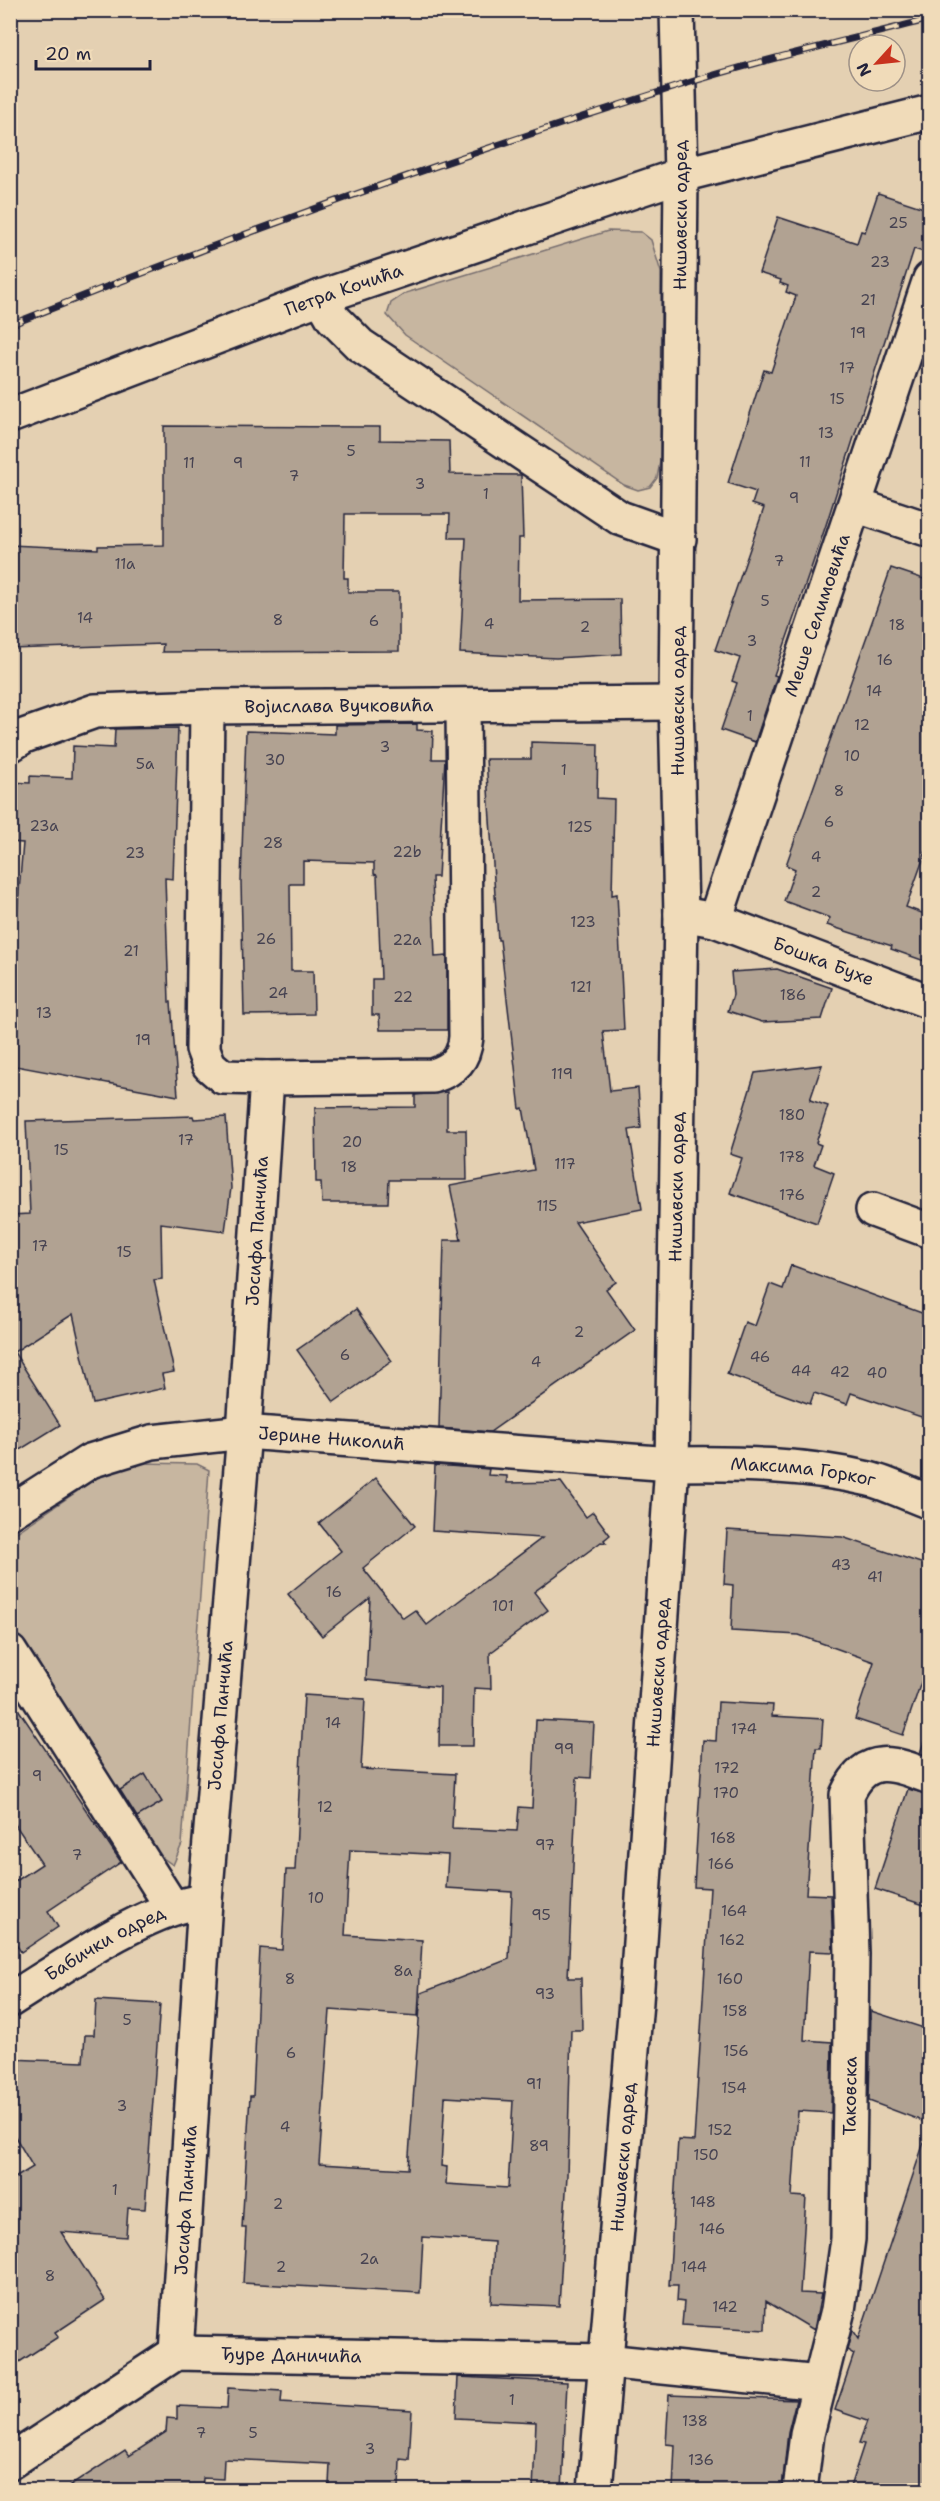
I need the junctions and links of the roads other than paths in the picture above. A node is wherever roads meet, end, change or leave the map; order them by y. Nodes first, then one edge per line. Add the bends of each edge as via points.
1 (677, 10) edge
2 (930, 112) edge
3 (681, 175) junction
4 (930, 279) edge
5 (321, 297) junction
6 (10, 416) edge
7 (855, 505) junction
8 (930, 530) edge
9 (679, 539) junction
10 (676, 703) junction
11 (463, 706) junction
12 (207, 707) junction
13 (10, 746) edge
14 (681, 914) junction
15 (715, 920) junction
16 (930, 1002) edge
17 (267, 1078) junction
18 (873, 1210) dead end
19 (930, 1231) edge
20 (244, 1432) junction
21 (672, 1464) junction
22 (930, 1502) edge
23 (10, 1512) edge
24 (10, 1652) edge
25 (930, 1777) edge
26 (205, 1901) junction
27 (172, 1907) junction
28 (10, 2000) edge
29 (176, 2353) junction
30 (605, 2361) junction
31 (819, 2383) junction
32 (10, 2462) edge
33 (595, 2490) edge
34 (800, 2490) edge

1 - 3 street, Нишавски одред
2 - 3 street, Петра Кочића
3 - 5 street, Петра Кочића
3 - 9 street, Нишавски одред
4 - 7 street, Меше Селимовића
5 - 6 street, Петра Кочића
5 - 9 street via 333,318 360,345 620,518
7 - 8 street
7 - 15 street, Меше Селимовића
9 - 10 street, Нишавски одред
10 - 11 street, Војислава Вучковића
10 - 14 street, Нишавски одред
11 - 12 street, Војислава Вучковића
11 - 17 street via 466,1037 462,1057 450,1070 433,1076
12 - 13 street, Војислава Вучковића via 94,711 24,736
12 - 17 street via 203,1049 209,1065 223,1077
14 - 15 street
14 - 21 street, Нишавски одред
15 - 16 street, Бошка Бухе
17 - 20 street, Јосифа Панчића
18 - 19 street
20 - 21 street, Јерине Николић
20 - 23 street, Јерине Николић via 152,1442 90,1461
20 - 26 street, Јосифа Панчића
21 - 22 street, Максима Горког via 741,1463 805,1469 870,1480
21 - 30 street, Нишавски одред via 636,2002
24 - 27 street
25 - 31 street, Таковска via 895,1763 874,1766 857,1777 847,1795 852,1954 848,2239 838,2310
26 - 27 street, Бабички одред
26 - 29 street, Јосифа Панчића
27 - 28 street, Бабички одред
29 - 30 street, Ђуре Даничића
29 - 32 street
30 - 31 street
30 - 33 street, Нишавски одред
31 - 34 street, Таковска

